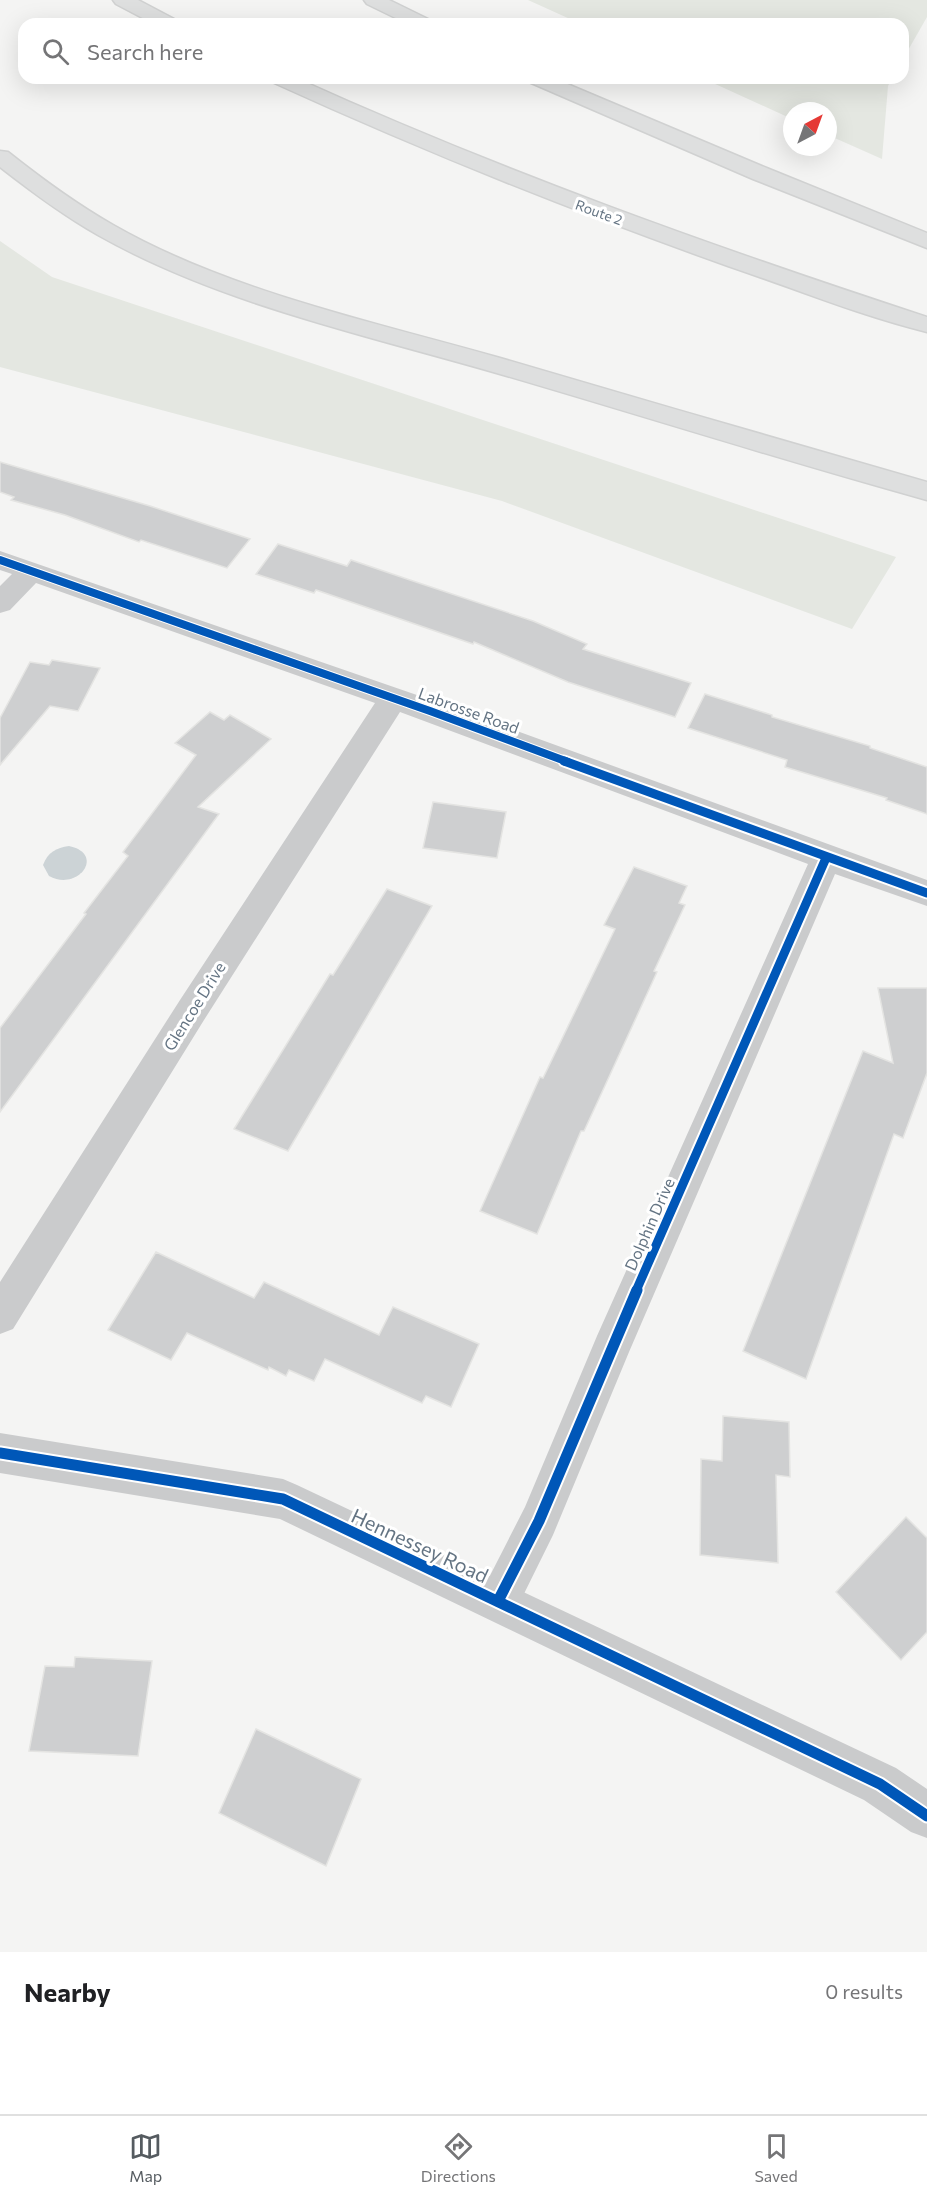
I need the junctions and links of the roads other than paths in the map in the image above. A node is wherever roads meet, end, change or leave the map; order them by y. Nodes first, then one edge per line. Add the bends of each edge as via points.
1 (123, 0) edge
2 (374, 0) edge
3 (158, 18) edge
4 (411, 18) edge
5 (292, 84) edge
6 (550, 84) edge
7 (0, 157) edge
8 (927, 241) edge
9 (927, 325) edge
10 (927, 491) edge
11 (0, 560) edge
12 (32, 570) junction
13 (0, 603) edge
14 (393, 699) junction
15 (826, 858) junction
16 (927, 893) edge
17 (0, 1316) edge
18 (0, 1453) edge
19 (498, 1601) junction
20 (927, 1816) edge

1 - 3 highway
2 - 4 highway
5 - 9 highway, Route 2 via 443,151 573,202
6 - 8 highway
7 - 10 highway via 99,228 251,293
11 - 12 street, Labrosse Road
12 - 13 street
12 - 14 street, Labrosse Road
14 - 15 street, Labrosse Road
14 - 17 street, Glencoe Drive
15 - 16 street, Labrosse Road
15 - 19 street, Dolphin Drive via 539,1521
18 - 19 street, Hennessey Road via 283,1499
19 - 20 street, Hennessey Road via 880,1784

